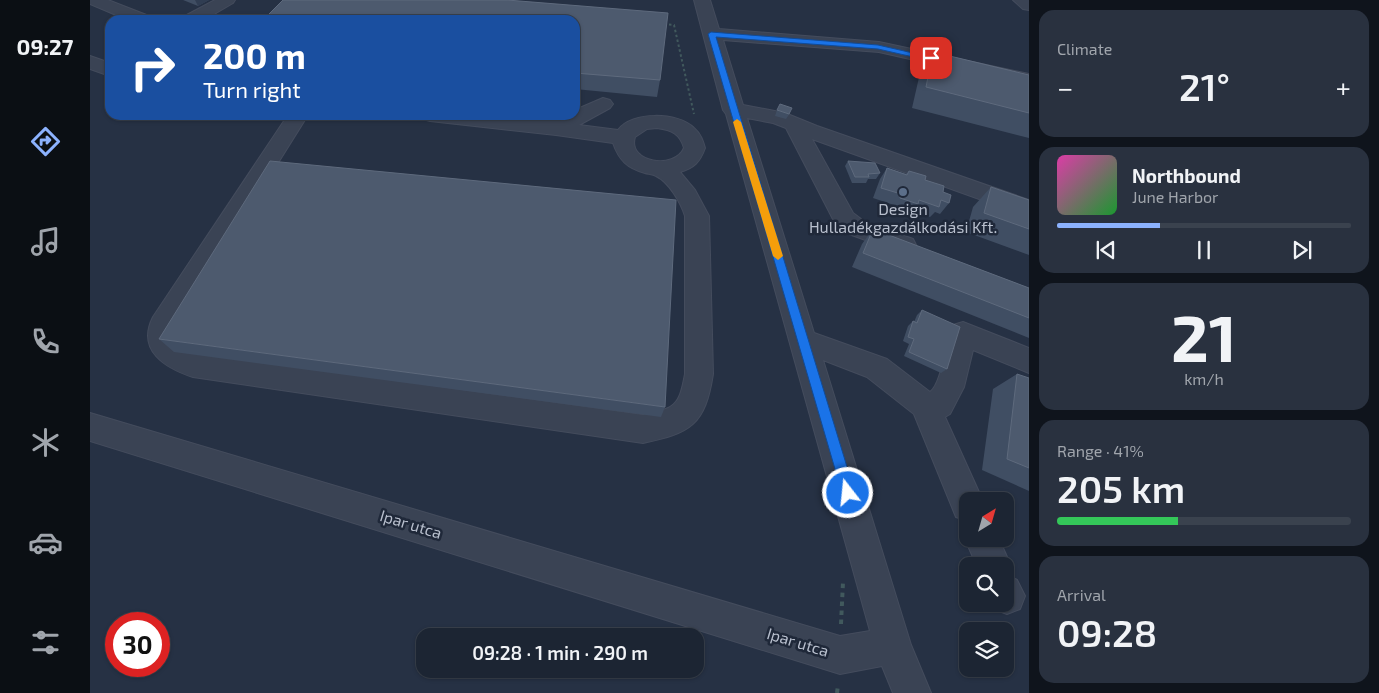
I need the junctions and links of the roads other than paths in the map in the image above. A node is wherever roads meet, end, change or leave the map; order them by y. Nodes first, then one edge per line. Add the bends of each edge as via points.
1 (94, 0) edge
2 (227, 0) edge
3 (702, 0) edge
4 (1021, 0) edge
5 (1029, 5) edge
6 (131, 15) edge
7 (199, 15) edge
8 (711, 34) junction
9 (90, 62) edge
10 (105, 68) edge
11 (1029, 80) edge
12 (603, 104) dead end
13 (733, 110) junction
14 (580, 116) edge
15 (295, 120) edge
16 (516, 120) edge
17 (572, 120) edge
18 (794, 124) junction
19 (556, 128) junction
20 (624, 138) junction
21 (662, 169) junction
22 (1029, 209) edge
23 (920, 252) edge
24 (804, 341) junction
25 (1029, 360) edge
26 (925, 405) junction
27 (90, 427) edge
28 (962, 492) edge
29 (893, 645) junction
30 (912, 693) edge

1 - 6 street
2 - 7 street
3 - 8 street
4 - 5 street
8 - 11 street via 878,47
8 - 13 street
9 - 10 street
12 - 14 street
13 - 18 street via 778,117
13 - 24 street
15 - 21 street via 162,325 161,340 168,352 179,360 193,365 643,429 671,424 686,414 696,397 699,374 697,216 681,184
16 - 19 street
17 - 19 street
18 - 22 street
18 - 23 street via 844,218 857,228
19 - 20 street
20 - 21 street via 625,150 634,160
20 - 21 street via 636,126 657,122 679,127 693,140 695,151 688,161 674,168
24 - 26 street via 877,368
24 - 29 street
25 - 26 street via 962,333 950,387 940,405
26 - 28 street
27 - 29 street, Ipar utca via 840,655
29 - 30 street

